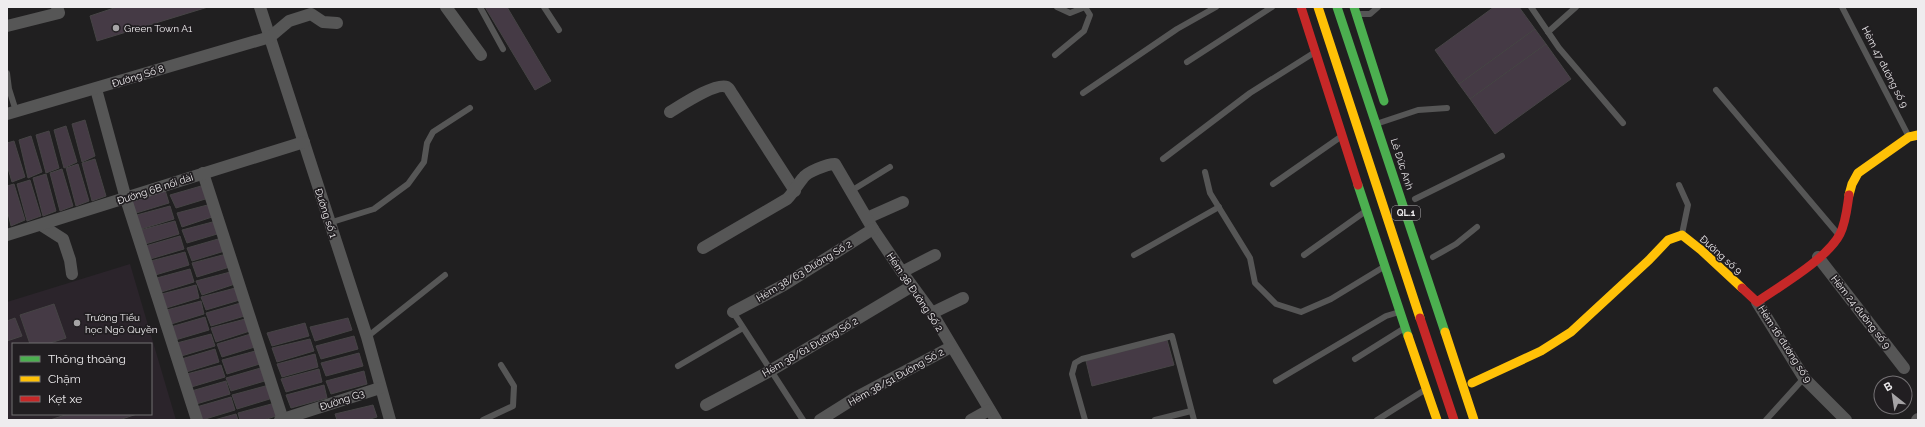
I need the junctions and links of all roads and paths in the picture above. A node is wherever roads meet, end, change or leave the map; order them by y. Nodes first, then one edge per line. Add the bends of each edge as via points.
1 (57, 7) edge
2 (260, 7) edge
3 (446, 7) edge
4 (480, 7) edge
5 (544, 7) edge
6 (1057, 7) edge
7 (1085, 7) edge
8 (1216, 7) edge
9 (1272, 7) edge
10 (1301, 7) edge
11 (1318, 7) edge
12 (1338, 7) edge
13 (1378, 7) edge
14 (1531, 7) edge
15 (1576, 7) edge
16 (1842, 7) edge
17 (1355, 11) edge
18 (337, 23) dead end
19 (7, 26) edge
20 (559, 30) dead end
21 (1548, 32) junction
22 (270, 37) junction
23 (502, 49) dead end
24 (1316, 52) junction
25 (481, 55) dead end
26 (1054, 55) dead end
27 (1187, 62) dead end
28 (7, 73) edge
29 (96, 89) junction
30 (1716, 90) dead end
31 (1083, 93) dead end
32 (470, 108) dead end
33 (1447, 108) dead end
34 (670, 112) dead end
35 (12, 113) edge
36 (1390, 122) junction
37 (1624, 123) dead end
38 (1377, 124) junction
39 (1343, 135) junction
40 (1914, 136) edge
41 (304, 142) junction
42 (1502, 156) dead end
43 (1163, 159) dead end
44 (890, 167) dead end
45 (1205, 172) dead end
46 (203, 173) junction
47 (1273, 184) dead end
48 (1679, 186) dead end
49 (795, 191) junction
50 (851, 191) junction
51 (126, 199) junction
52 (1414, 199) dead end
53 (903, 202) dead end
54 (1219, 207) junction
55 (1367, 211) junction
56 (867, 218) junction
57 (329, 223) junction
58 (41, 225) junction
59 (1477, 227) dead end
60 (874, 229) junction
61 (1838, 234) junction
62 (7, 235) edge
63 (1682, 235) junction
64 (702, 248) dead end
65 (935, 255) dead end
66 (1134, 255) dead end
67 (1304, 255) dead end
68 (1433, 257) dead end
69 (1818, 257) junction
70 (1385, 266) junction
71 (902, 272) junction
72 (72, 274) dead end
73 (445, 275) dead end
74 (912, 286) junction
75 (963, 298) dead end
76 (1757, 302) junction
77 (733, 312) joint
78 (1400, 312) junction
79 (932, 313) junction
80 (1406, 327) junction
81 (743, 328) junction
82 (367, 337) junction
83 (951, 347) junction
84 (1355, 359) dead end
85 (501, 365) dead end
86 (678, 366) dead end
87 (1904, 368) dead end
88 (770, 371) junction
89 (1804, 378) junction
90 (1276, 381) dead end
91 (1472, 383) dead end
92 (380, 388) junction
93 (1426, 389) junction
94 (706, 405) dead end
95 (1479, 405) dead end
96 (989, 410) junction
97 (1191, 411) junction
98 (197, 420) edge
99 (282, 420) edge
100 (390, 420) edge
101 (483, 420) edge
102 (803, 420) edge
103 (820, 420) edge
104 (971, 420) edge
105 (996, 420) edge
106 (1084, 420) edge
107 (1155, 420) edge
108 (1194, 420) edge
109 (1377, 420) edge
110 (1437, 420) edge
111 (1454, 420) edge
112 (1474, 420) edge
113 (1484, 420) edge
114 (1766, 420) edge
115 (1846, 420) edge

1 - 19 street via 59,13
2 - 22 street, Đường số 1
3 - 25 street
4 - 23 lane
5 - 20 lane
6 - 7 lane via 1070,13
7 - 26 lane via 1090,15 1084,31
8 - 31 lane via 1177,29
9 - 27 lane
10 - 24 main road
11 - 111 main road, QL.1
12 - 38 main road, Lê Đức Anh / QL.1
13 - 17 lane via 1370,14
14 - 21 lane
15 - 21 lane
16 - 40 lane, Hẻm 47 đường số 9
17 - 36 main road
18 - 22 street via 323,22 312,14 289,21
21 - 37 lane via 1573,66
22 - 29 street, Đường Số 8
22 - 41 street, Đường số 1
24 - 39 main road
24 - 43 lane via 1250,93
28 - 35 lane
29 - 35 street, Đường Số 8
29 - 51 street
30 - 61 lane
32 - 57 lane via 433,132 427,143 424,162 408,184 374,209
33 - 36 lane via 1418,110
34 - 49 street via 705,92 727,87
36 - 38 lane
38 - 112 main road, Lê Đức Anh / QL.1
39 - 47 lane
39 - 55 main road
40 - 61 main road via 1856,175 1848,198 1844,222
41 - 46 street, Đường 6B nối dài
41 - 57 street, Đường số 1
42 - 52 lane
44 - 50 lane
45 - 54 lane via 1210,193
46 - 51 street, Đường 6B nối dài
46 - 99 street
48 - 63 lane via 1688,205
49 - 50 street, Hẻm 38 Đường Số 2 via 803,177 828,164 835,164
49 - 64 street via 787,199
50 - 56 street, Hẻm 38 Đường Số 2
51 - 58 street, Đường 6B nối dài
51 - 98 street
53 - 56 street
54 - 66 lane
54 - 70 lane via 1250,258 1255,282 1276,304 1301,312 1331,299
55 - 67 lane
55 - 70 main road
56 - 60 street, Hẻm 38 Đường Số 2
57 - 82 street, Đường số 1
58 - 62 street, Đường 6B nối dài
58 - 72 street via 63,239
59 - 68 lane via 1456,244
60 - 71 street, Hẻm 38 Đường Số 2
60 - 77 street, Hẻm 38/63 Đường Số 2
61 - 69 main road via 1835,242
63 - 76 main road, Đường số 9
63 - 91 main road via 1668,240 1571,332 1541,351
65 - 71 street
69 - 76 main road
69 - 87 street, Hẻm 24 đường số 9
70 - 78 main road
71 - 74 street, Hẻm 38 Đường Số 2
73 - 82 lane
74 - 79 street, Hẻm 38 Đường Số 2
74 - 88 street, Hẻm 38/61 Đường Số 2
75 - 79 street
76 - 89 street, Hẻm 16 đường số 9
77 - 81 lane
78 - 80 main road
78 - 90 lane via 1386,316
79 - 83 street, Hẻm 38 Đường Số 2
80 - 84 lane
80 - 93 main road
81 - 86 lane
81 - 88 lane
82 - 92 street, Đường số 1
83 - 96 street, Hẻm 38 Đường Số 2
83 - 103 street, Hẻm 38/51 Đường Số 2 via 855,398
85 - 101 lane via 514,386 514,406
88 - 94 street, Hẻm 38/61 Đường Số 2
88 - 102 lane
89 - 114 lane
89 - 115 street, Hẻm 16 đường số 9
92 - 99 street, Đường G3
92 - 100 street, Đường số 1
93 - 109 lane
93 - 110 main road
95 - 113 main road
96 - 104 street
96 - 105 street, Hẻm 38 Đường Số 2
97 - 106 lane via 1172,336 1075,363 1072,374
97 - 107 lane
97 - 108 lane

